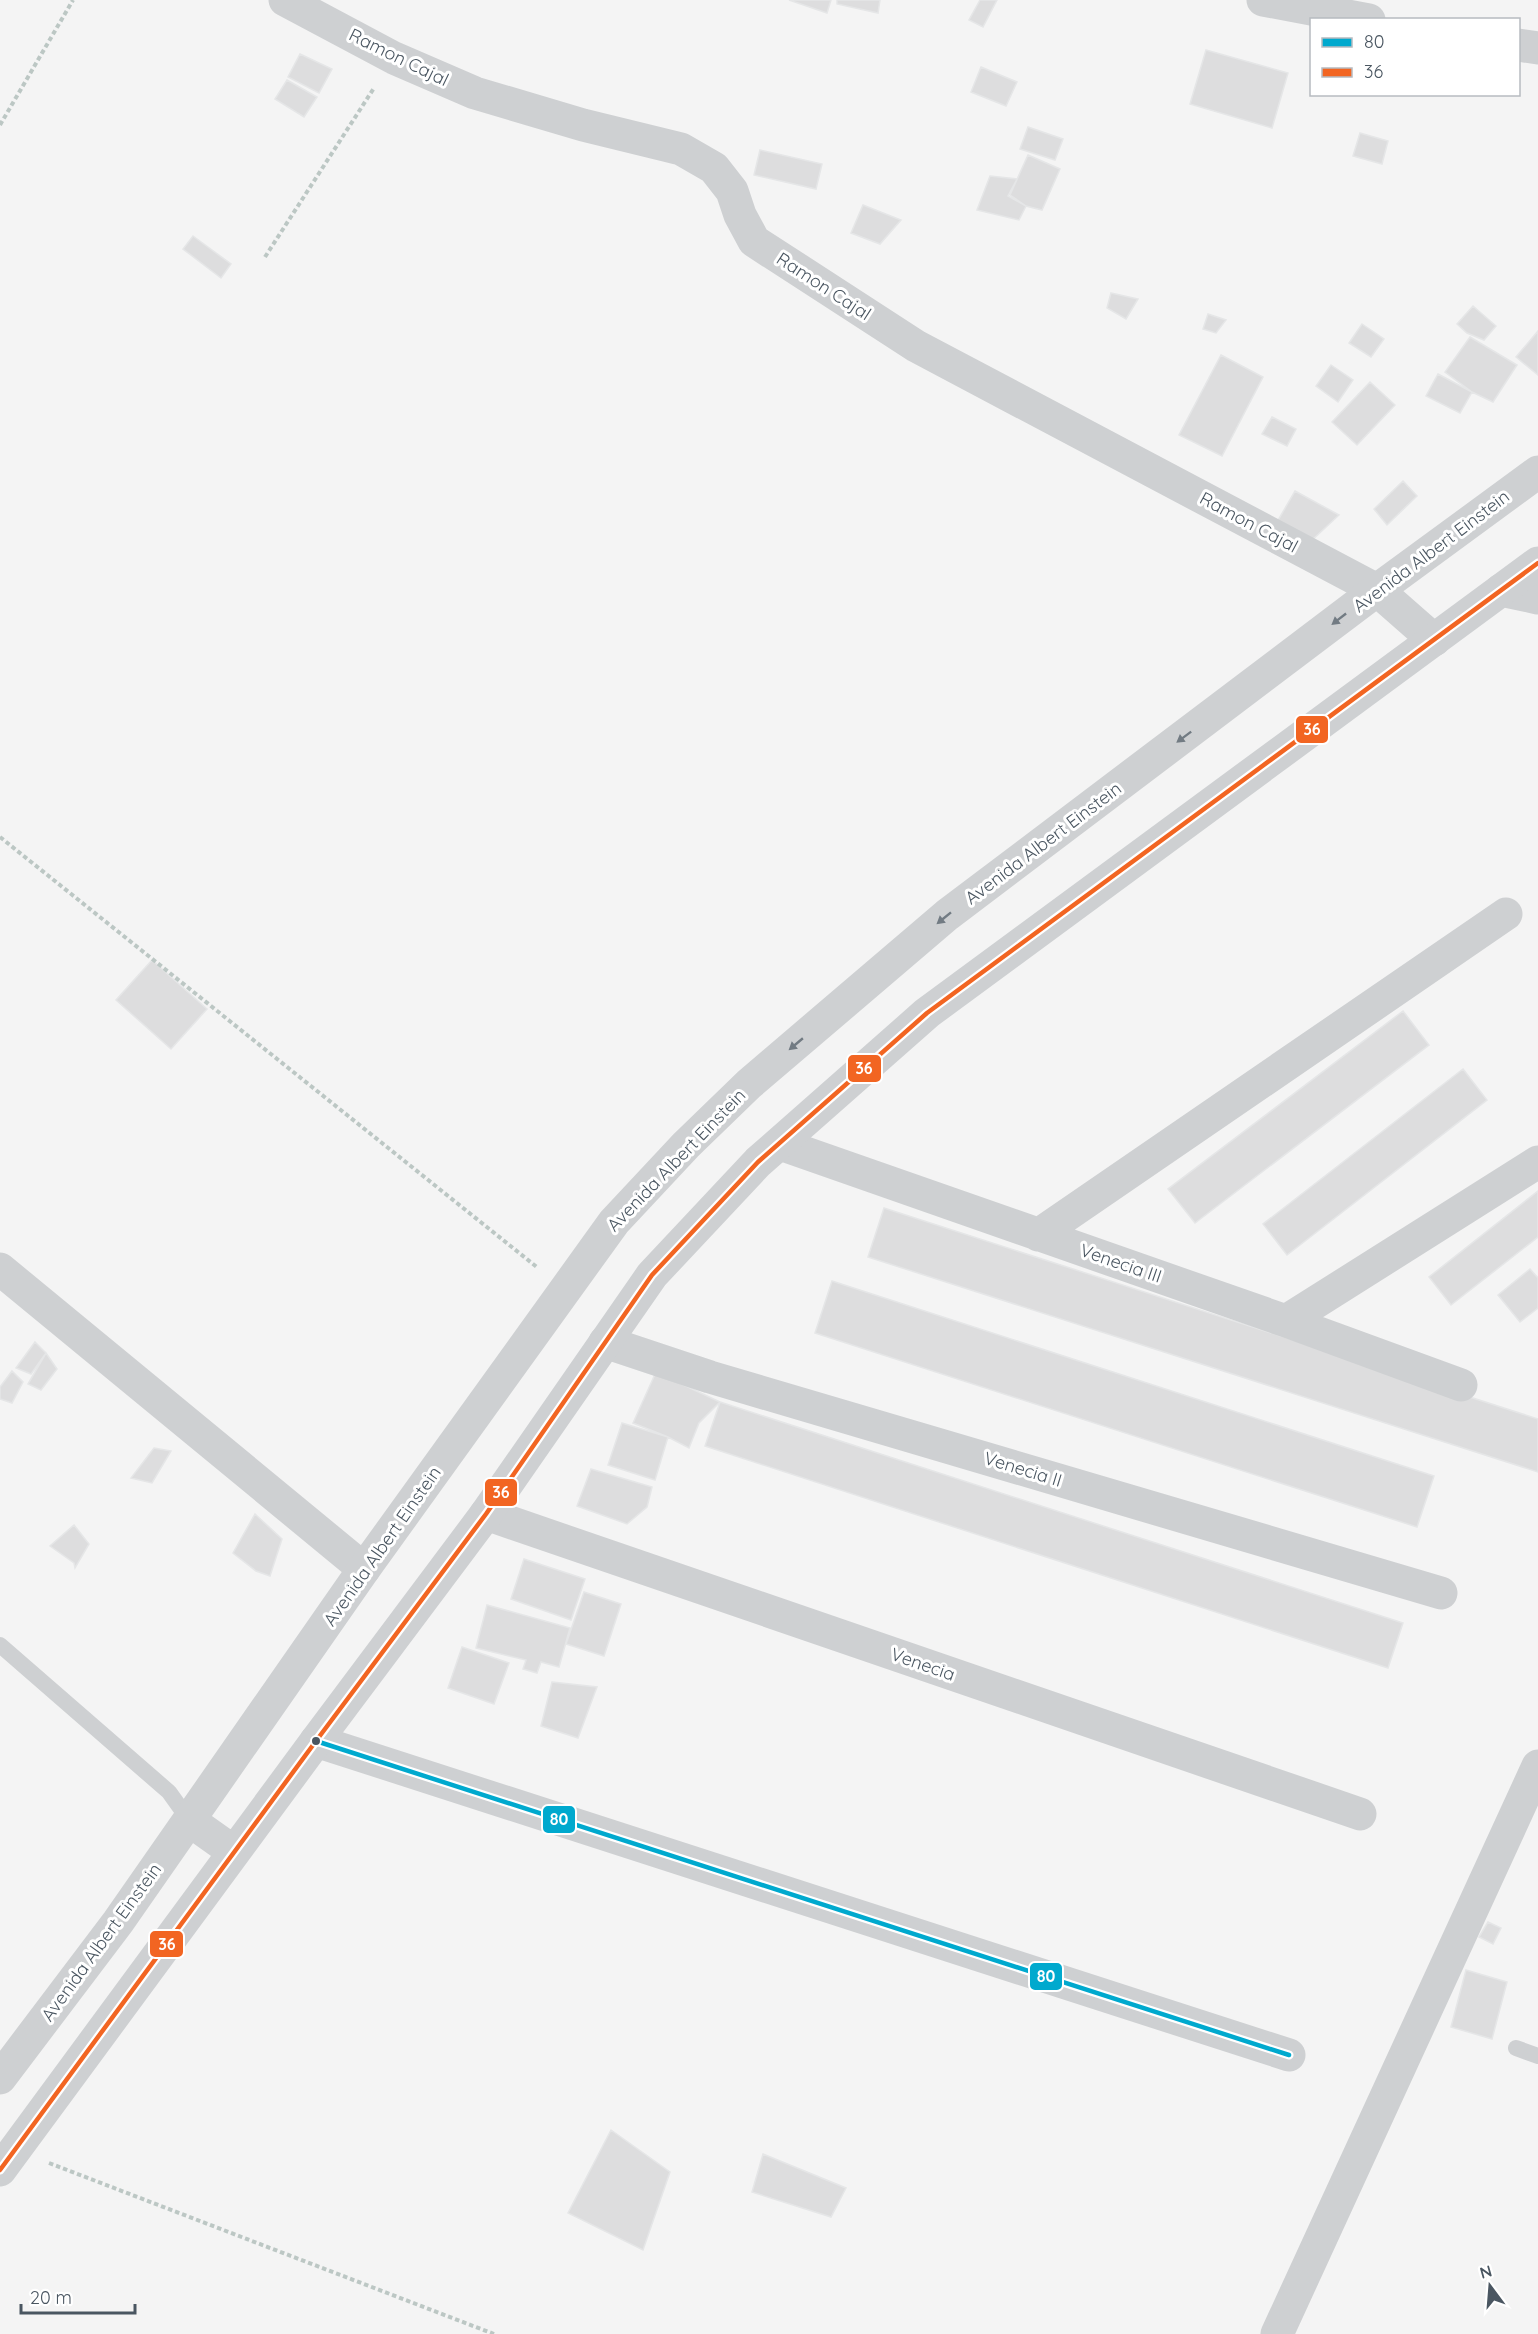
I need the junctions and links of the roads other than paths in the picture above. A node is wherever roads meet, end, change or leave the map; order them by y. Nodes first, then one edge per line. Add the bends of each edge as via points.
1 (285, 0) edge
2 (1263, 0) edge
3 (1358, 18) edge
4 (1520, 45) edge
5 (1538, 48) edge
6 (1538, 472) edge
7 (1538, 563) edge
8 (1377, 590) junction
9 (1501, 590) junction
10 (1538, 598) edge
11 (1434, 640) junction
12 (1506, 914) dead end
13 (780, 1144) junction
14 (1538, 1162) edge
15 (1038, 1235) junction
16 (0, 1269) edge
17 (1286, 1321) junction
18 (605, 1342) junction
19 (1461, 1385) dead end
20 (486, 1514) junction
21 (364, 1569) junction
22 (1441, 1593) dead end
23 (0, 1645) edge
24 (316, 1741) junction
25 (1538, 1766) edge
26 (1360, 1814) dead end
27 (189, 1820) junction
28 (234, 1852) junction
29 (1516, 2048) dead end
30 (1289, 2055) dead end
31 (1538, 2056) edge
32 (0, 2078) edge
33 (7, 2160) edge
34 (1277, 2334) edge

1 - 8 street, Ramon Cajal via 394,57 475,93 681,150 714,168 732,191 754,241 916,346
2 - 3 street
4 - 5 street
6 - 8 street, Avenida Albert Einstein
7 - 9 street
8 - 11 street, Ramon Cajal
8 -> 21 street, Avenida Albert Einstein via 947,915 749,1084 614,1222
9 - 10 street
9 - 11 street
11 - 13 street via 927,1013
12 - 15 street
13 - 15 street, Venecia III
13 - 18 street via 758,1162 652,1275
14 - 17 street
15 - 17 street, Venecia III
16 - 21 street
17 - 19 street, Venecia III
18 - 20 street
18 - 22 street, Venecia II via 710,1377
20 - 24 street
20 - 26 street, Venecia
21 - 27 street, Avenida Albert Einstein
23 - 27 lane via 169,1792
24 - 28 street
24 - 30 street
25 - 34 street
27 - 28 street
27 - 32 street, Avenida Albert Einstein via 118,1922
28 - 33 street
29 - 31 lane

